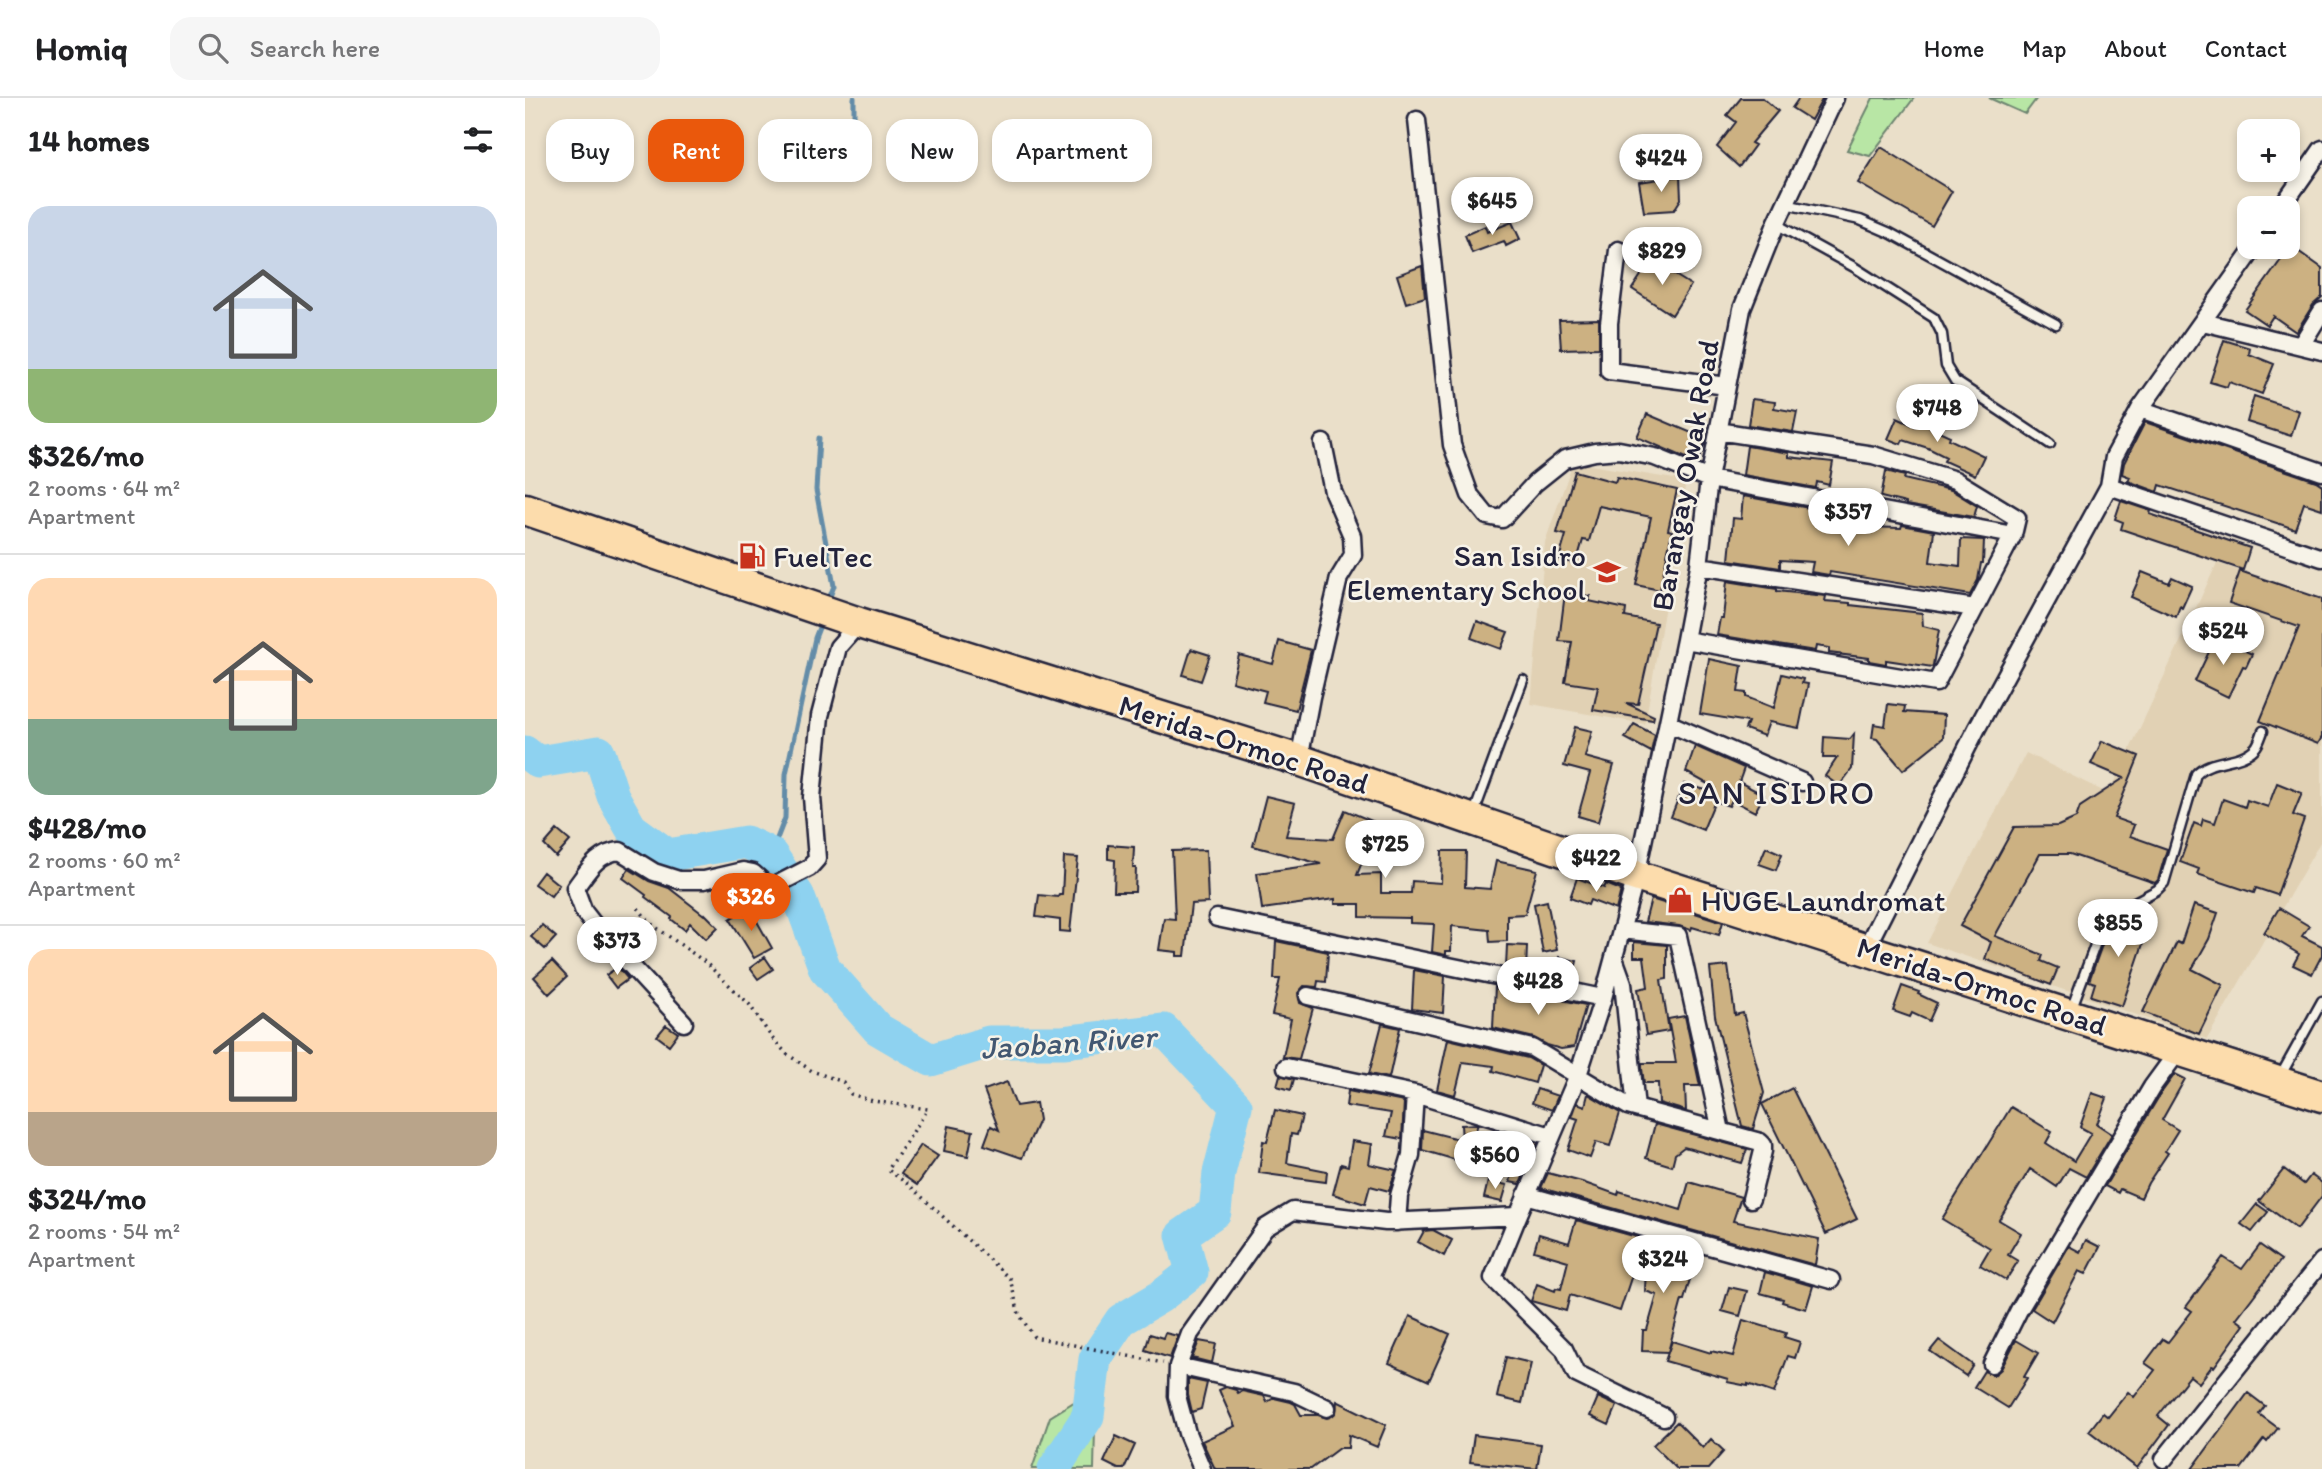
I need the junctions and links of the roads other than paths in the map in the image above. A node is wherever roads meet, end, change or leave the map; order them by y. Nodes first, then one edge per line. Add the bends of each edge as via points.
1 (1835, 98) edge
2 (1417, 120) dead end
3 (2322, 149) edge
4 (2289, 196) edge
5 (1785, 204) junction
6 (1776, 224) junction
7 (1618, 250) dead end
8 (2247, 259) edge
9 (2322, 311) edge
10 (2203, 322) junction
11 (2056, 324) dead end
12 (2301, 345) junction
13 (2322, 351) edge
14 (1727, 386) junction
15 (2140, 409) junction
16 (1718, 431) junction
17 (1323, 443) dead end
18 (2050, 444) dead end
19 (2322, 472) edge
20 (1709, 479) junction
21 (2109, 486) junction
22 (525, 509) edge
23 (2013, 535) junction
24 (2322, 558) edge
25 (1699, 566) junction
26 (1975, 608) junction
27 (853, 620) junction
28 (1685, 640) junction
29 (1523, 680) dead end
30 (1668, 723) junction
31 (2263, 731) dead end
32 (1299, 760) junction
33 (1802, 782) dead end
34 (1471, 819) junction
35 (1636, 876) junction
36 (1217, 918) dead end
37 (1621, 930) junction
38 (1866, 948) junction
39 (1614, 958) junction
40 (1308, 996) dead end
41 (1603, 998) junction
42 (2322, 1002) edge
43 (2070, 1013) junction
44 (684, 1023) dead end
45 (2179, 1050) junction
46 (1286, 1066) dead end
47 (1578, 1075) junction
48 (2278, 1081) junction
49 (1415, 1094) junction
50 (2322, 1096) edge
51 (1636, 1108) junction
52 (1721, 1131) junction
53 (1552, 1136) junction
54 (1526, 1195) junction
55 (1751, 1199) dead end
56 (1518, 1216) junction
57 (1397, 1222) junction
58 (2322, 1261) edge
59 (1831, 1280) dead end
60 (1992, 1364) dead end
61 (1178, 1366) junction
62 (1327, 1408) dead end
63 (1664, 1417) dead end
64 (2164, 1459) dead end
65 (1202, 1469) edge

1 - 5 street, Barangay Owak Road
2 - 20 street via 1452,445 1470,495 1487,516 1502,519 1565,459 1595,452 1619,450 1655,457
3 - 4 street
5 - 6 street, Barangay Owak Road
5 - 11 lane via 1860,220 1890,233
6 - 14 street, Barangay Owak Road via 1742,309
6 - 18 lane via 1934,318 1942,334 1946,366 1955,381
7 - 14 street via 1609,323 1609,371
8 - 10 street
9 - 12 street
10 - 12 street
10 - 15 street
12 - 13 street
14 - 16 street, Barangay Owak Road
15 - 19 street
15 - 21 street via 2114,457
16 - 20 street, Barangay Owak Road
16 - 23 street via 1873,456 1955,481 2017,518
17 - 32 street via 1332,492 1352,537 1353,555 1339,578
20 - 23 street
20 - 25 street, Barangay Owak Road
21 - 24 street
21 - 38 street via 1977,728
22 - 27 highway, Merida-Ormoc Road
23 - 26 street
25 - 26 street
25 - 28 street, Barangay Owak Road
26 - 28 street via 1936,683
27 - 32 highway, Merida-Ormoc Road
27 - 44 street via 838,647 820,716 812,797 817,859 809,868 770,888 753,873 743,871 679,880 654,872 620,851 599,857 575,888 584,912 598,930
28 - 30 street, Barangay Owak Road
29 - 34 lane
30 - 33 street
30 - 35 street, Barangay Owak Road
31 - 43 lane via 2255,748 2196,774 2164,883 2105,918
32 - 34 highway, Merida-Ormoc Road
34 - 35 highway, Merida-Ormoc Road
35 - 37 street, Barangay Owak Road
35 - 38 highway, Merida-Ormoc Road
36 - 41 street
37 - 39 street, Barangay Owak Road
37 - 52 street via 1678,936
38 - 43 highway, Merida-Ormoc Road
39 - 41 street, Barangay Owak Road
39 - 51 street via 1623,983
40 - 47 street via 1532,1048
41 - 47 street, Barangay Owak Road
42 - 48 lane
43 - 45 highway, Merida-Ormoc Road
45 - 48 highway, Merida-Ormoc Road
45 - 60 street via 2138,1110 2019,1310
46 - 49 street
47 - 51 street via 1613,1099
47 - 53 street, Barangay Owak Road
48 - 50 highway, Merida-Ormoc Road
49 - 53 street
49 - 57 street via 1411,1155
51 - 52 street
52 - 55 street via 1763,1145
53 - 54 street, Barangay Owak Road
54 - 56 street, Barangay Owak Road
54 - 59 street
56 - 57 street
56 - 63 street, Barangay Owak Road via 1493,1278 1564,1349 1576,1374
57 - 61 street via 1293,1211 1265,1228 1190,1334
58 - 64 street
61 - 62 street via 1294,1392
61 - 65 street via 1177,1396

